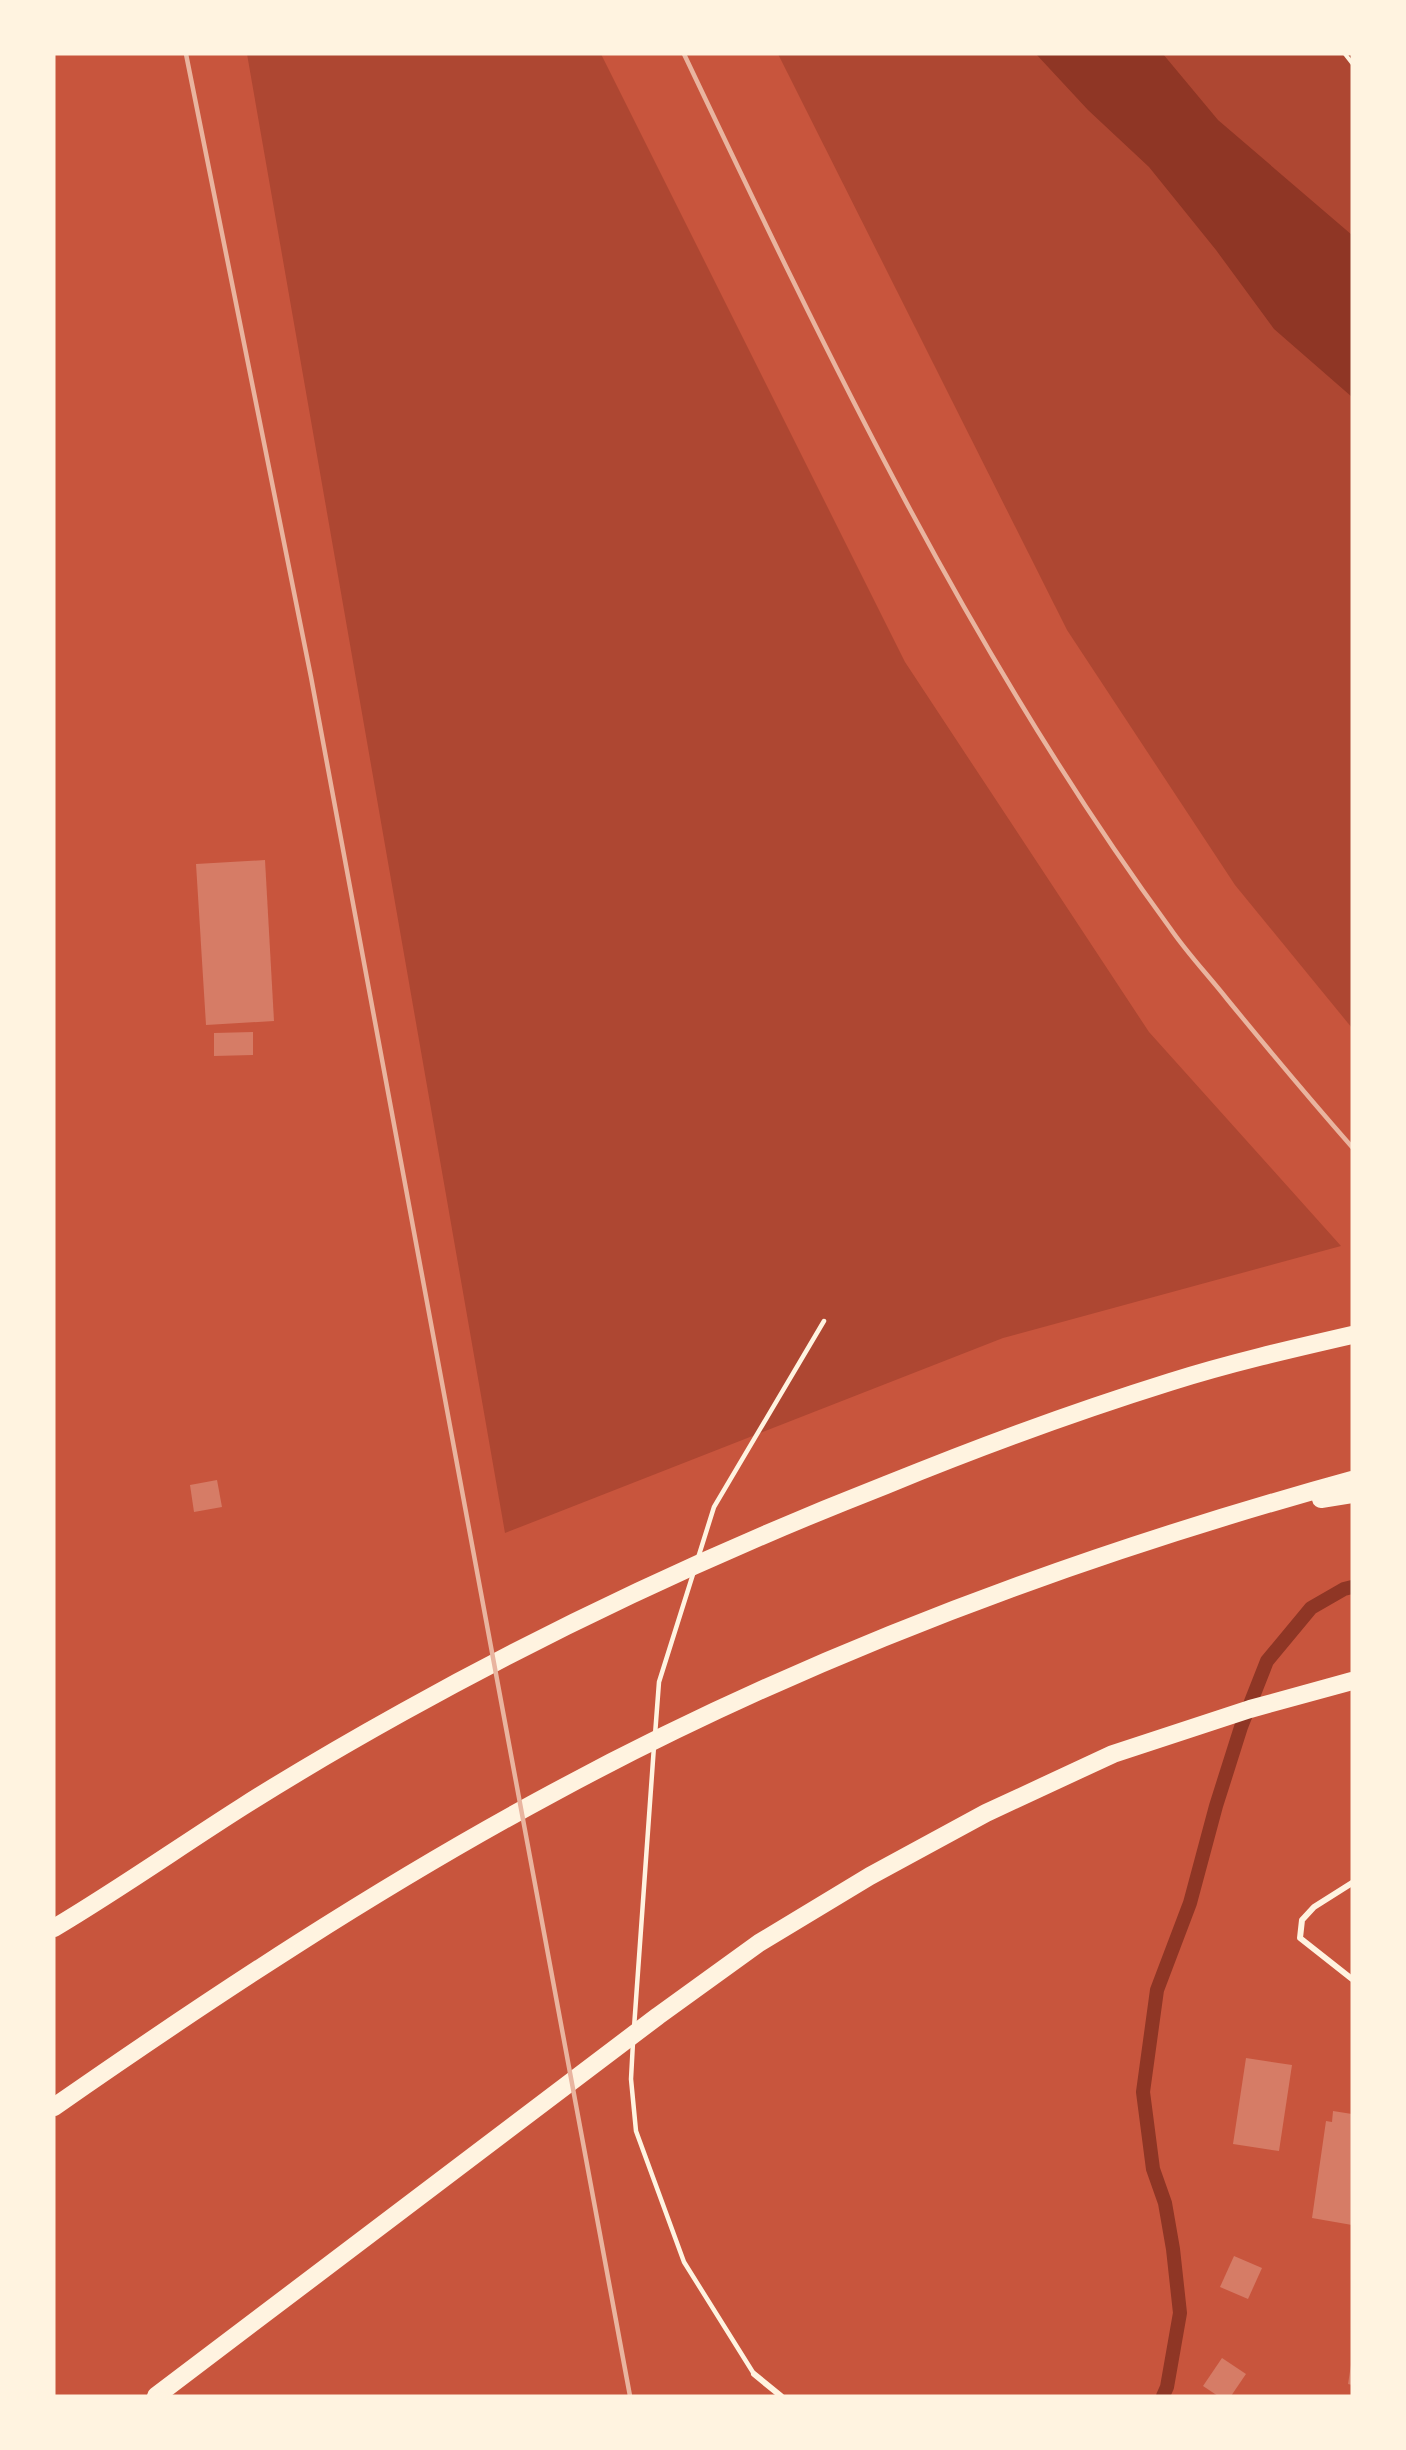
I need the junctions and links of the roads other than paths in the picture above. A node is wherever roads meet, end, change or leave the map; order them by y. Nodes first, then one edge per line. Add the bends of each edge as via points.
1 (824, 1321) dead end
2 (1352, 1335) edge
3 (1352, 1480) edge
4 (1352, 1494) edge
5 (1219, 1517) junction
6 (1352, 1681) edge
7 (1352, 1883) edge
8 (54, 1930) edge
9 (1352, 1979) edge
10 (54, 2107) edge
11 (754, 2374) joint
12 (156, 2396) edge
13 (781, 2396) edge

1 - 11 lane via 714,1507 659,1682 645,1857 631,2079 636,2131 684,2262
2 - 8 highway via 1173,1380 1076,1413 966,1452 719,1553 576,1620 402,1713 243,1806
3 - 5 highway
4 - 5 highway
5 - 10 highway via 1119,1549 915,1624 638,1749 464,1842 348,1913 153,2038
6 - 12 highway via 1250,1709 1113,1754 986,1813 870,1876 759,1943 658,2016
7 - 9 street via 1314,1907 1302,1920 1300,1938
11 - 13 street

